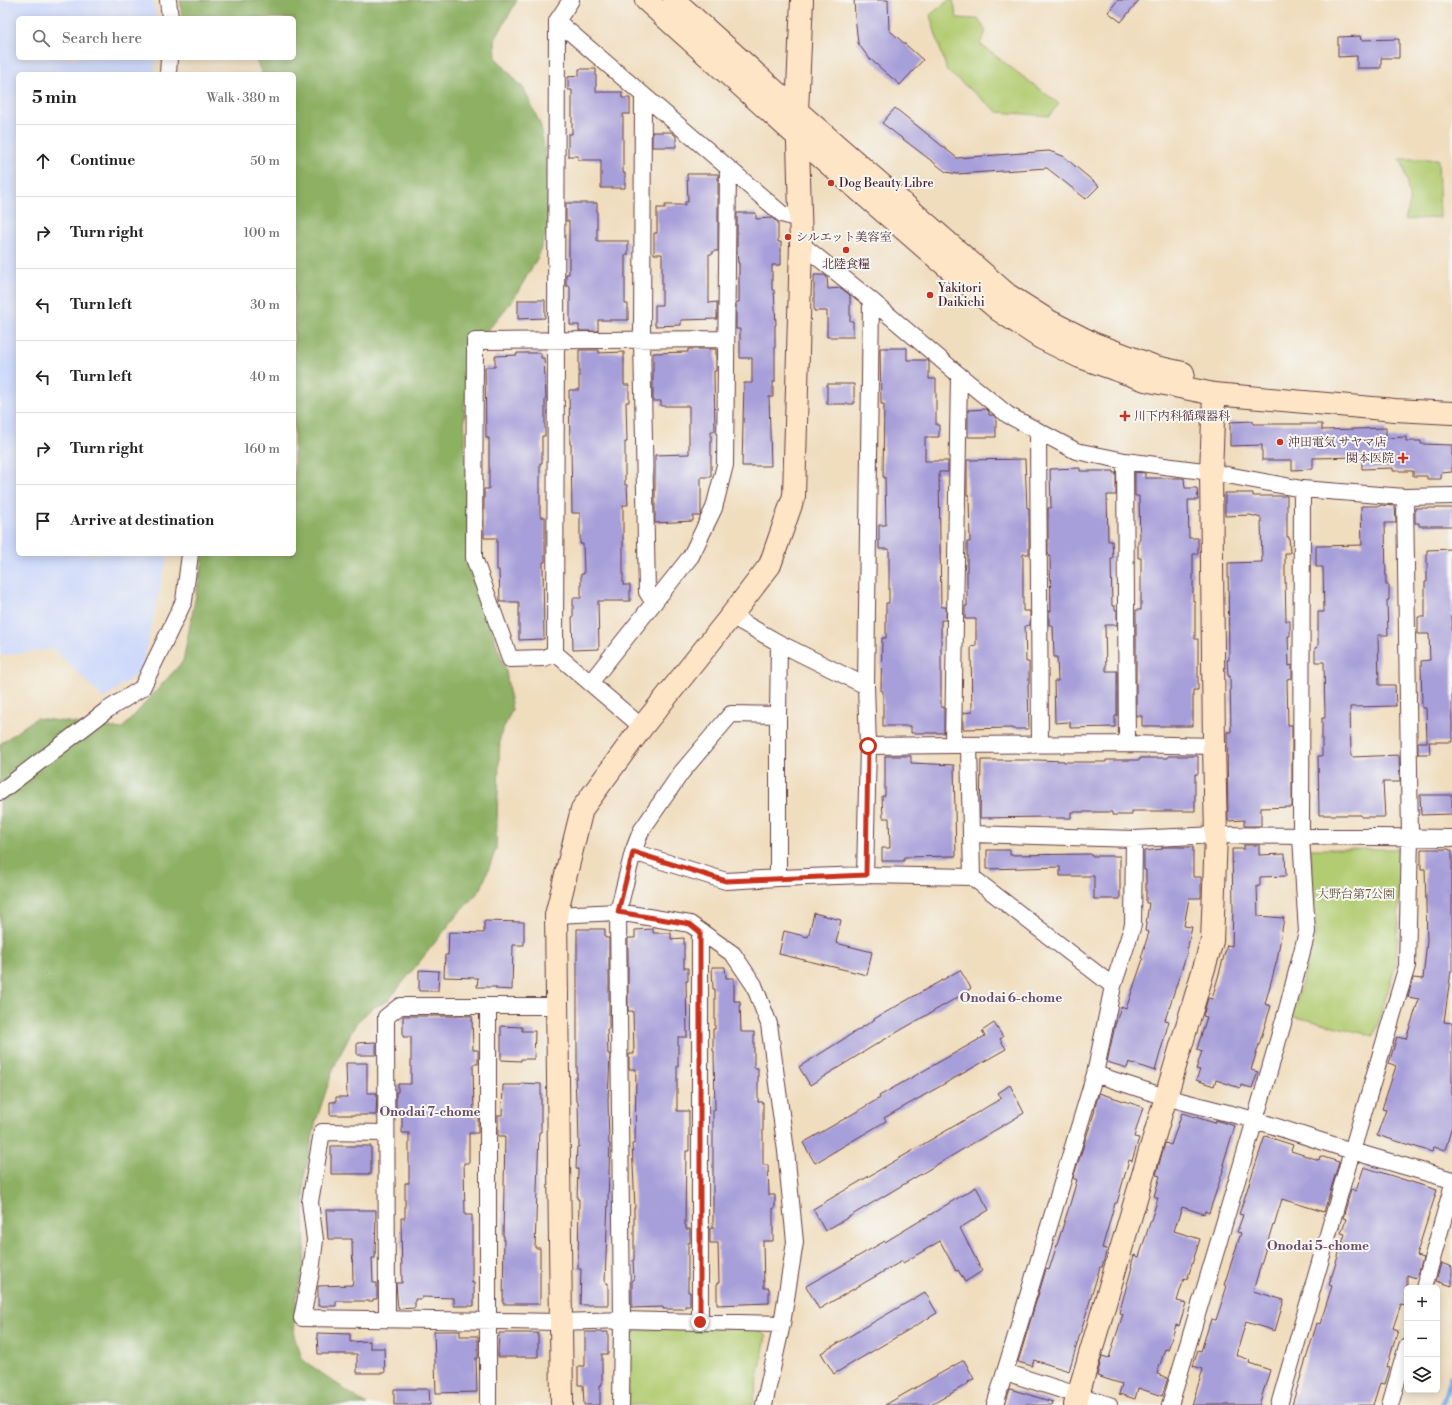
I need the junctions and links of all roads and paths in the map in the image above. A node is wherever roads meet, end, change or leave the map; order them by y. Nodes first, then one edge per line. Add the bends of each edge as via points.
1 (168, 0) edge
2 (571, 0) edge
3 (646, 0) edge
4 (674, 0) edge
5 (802, 0) edge
6 (170, 16) edge
7 (557, 21) junction
8 (169, 60) edge
9 (168, 72) edge
10 (643, 95) junction
11 (797, 111) junction
12 (798, 137) junction
13 (728, 168) junction
14 (800, 219) junction
15 (801, 244) junction
16 (871, 300) junction
17 (726, 339) junction
18 (642, 340) junction
19 (556, 341) junction
20 (959, 375) junction
21 (1214, 394) junction
22 (1452, 400) edge
23 (1452, 413) edge
24 (1038, 432) junction
25 (1125, 461) junction
26 (1211, 472) junction
27 (1302, 489) junction
28 (1452, 496) edge
29 (1406, 497) junction
30 (190, 556) edge
31 (654, 603) junction
32 (731, 616) junction
33 (779, 643) junction
34 (555, 653) junction
35 (590, 683) junction
36 (866, 686) junction
37 (778, 715) junction
38 (642, 726) junction
39 (1040, 744) junction
40 (1126, 744) junction
41 (952, 745) junction
42 (868, 746) junction
43 (969, 746) junction
44 (1214, 746) junction
45 (0, 792) edge
46 (971, 834) junction
47 (1216, 835) junction
48 (1301, 837) junction
49 (1410, 838) junction
50 (1452, 838) edge
51 (1134, 839) junction
52 (633, 852) junction
53 (866, 875) junction
54 (972, 877) junction
55 (778, 878) junction
56 (618, 912) junction
57 (556, 915) junction
58 (700, 932) junction
59 (1113, 986) junction
60 (557, 1006) junction
61 (488, 1007) junction
62 (1095, 1074) junction
63 (1165, 1097) junction
64 (1255, 1120) junction
65 (386, 1133) junction
66 (1352, 1151) junction
67 (1452, 1180) edge
68 (1452, 1188) edge
69 (1425, 1285) edge
70 (387, 1318) junction
71 (488, 1320) junction
72 (622, 1320) junction
73 (561, 1322) junction
74 (700, 1322) junction
75 (782, 1324) junction
76 (1404, 1356) edge
77 (1005, 1372) junction
78 (1076, 1400) edge
79 (488, 1405) edge
80 (562, 1405) edge
81 (621, 1405) edge
82 (764, 1405) edge
83 (996, 1405) edge
84 (1109, 1405) edge
85 (1170, 1405) edge
86 (1279, 1405) edge
87 (1390, 1405) edge

1 - 6 street
2 - 7 street
3 - 12 street
4 - 11 street
5 - 11 street
7 - 10 street
7 - 19 street
8 - 9 street
10 - 13 street
10 - 18 street
11 - 12 street
11 - 22 street via 1008,295 1049,321 1092,343 1156,367 1212,378 1326,392
12 - 14 street
12 - 21 street via 1000,311 1041,338 1080,357 1145,380
13 - 14 street via 782,214
13 - 17 street
14 - 15 street
15 - 16 street
15 - 32 street via 794,496 770,565
16 - 20 street
16 - 36 street
17 - 18 street
17 - 31 street via 725,465 714,508 691,556
18 - 19 street
18 - 31 street via 647,592
19 - 34 street
19 - 34 street via 475,341 474,558 510,659 544,658
20 - 24 street via 1008,416
20 - 41 street
21 - 23 street
21 - 26 street
24 - 25 street via 1076,451
24 - 39 street
25 - 26 street
25 - 40 street
26 - 27 street
26 - 44 street
27 - 29 street
27 - 48 street
28 - 29 street
29 - 49 street
30 - 45 street via 184,601 142,688 107,710
31 - 35 street
32 - 33 street
32 - 38 street
33 - 36 street
33 - 37 street
34 - 35 street
35 - 38 street
36 - 42 street
37 - 52 street via 731,714 681,774 641,831
37 - 55 street
38 - 57 street via 582,809
39 - 40 street
39 - 43 street
40 - 44 street
41 - 42 street
41 - 43 street
42 - 53 street
43 - 46 street
44 - 47 street
46 - 51 street
46 - 54 street
47 - 48 street
47 - 51 street
47 - 63 street via 1212,941
48 - 49 street
48 - 64 street via 1307,932
49 - 50 street
49 - 66 street via 1407,966
51 - 59 street via 1133,925
52 - 55 street via 726,881
52 - 56 street
53 - 54 street
53 - 55 street
54 - 59 street
56 - 57 street
56 - 58 street via 690,924
56 - 72 street
57 - 60 street
58 - 74 street
58 - 75 street via 733,954 754,985 769,1024 795,1242
59 - 62 street
60 - 61 street
60 - 73 street
61 - 65 street via 400,1006 386,1017
61 - 71 street
62 - 63 street
62 - 77 street
63 - 64 street
63 - 78 street
64 - 66 street
64 - 85 street
65 - 70 street
65 - 70 street via 322,1132 310,1202 315,1240 312,1272 302,1318
66 - 67 street
66 - 86 street
68 - 69 street
70 - 71 street
71 - 73 street
71 - 79 street
72 - 73 street
72 - 74 street
72 - 81 street
73 - 80 street
74 - 75 street
75 - 82 street
76 - 87 street
77 - 78 street
77 - 83 street
78 - 84 street

